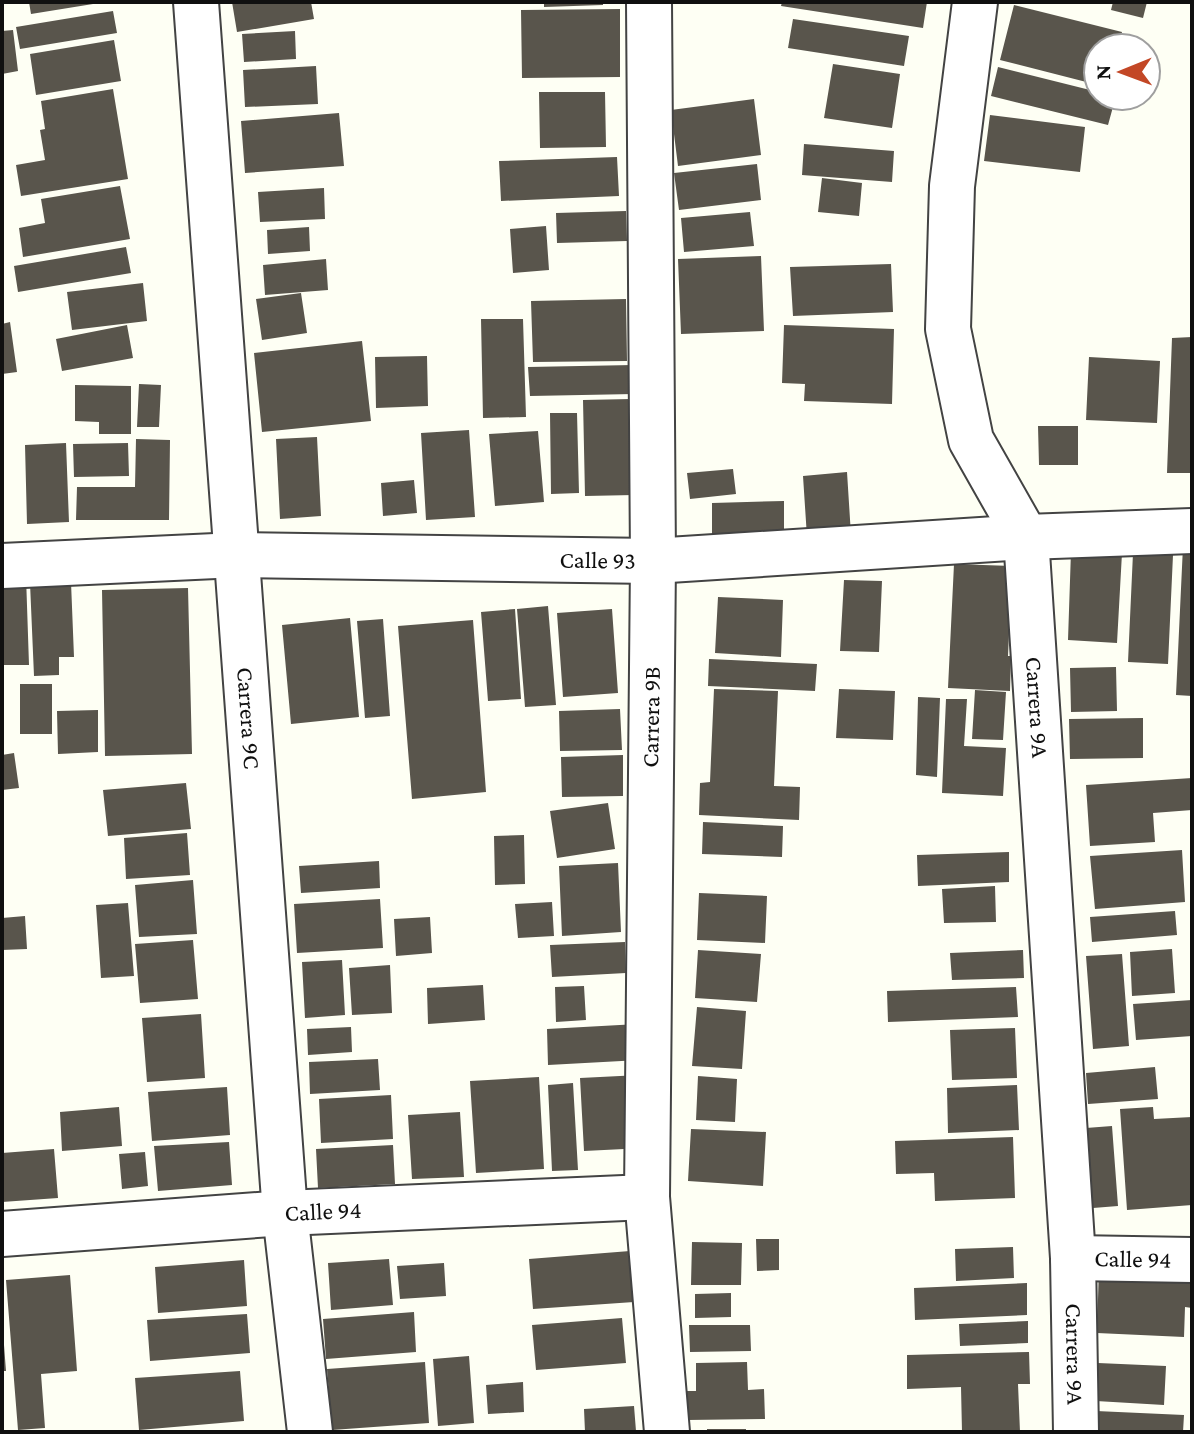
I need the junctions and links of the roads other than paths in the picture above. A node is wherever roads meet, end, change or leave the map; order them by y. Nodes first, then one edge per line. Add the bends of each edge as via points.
1 (196, 2) edge
2 (649, 2) edge
3 (975, 2) edge
4 (1192, 531) edge
5 (1026, 537) junction
6 (237, 555) junction
7 (653, 561) junction
8 (2, 566) edge
9 (647, 1197) junction
10 (285, 1213) junction
11 (2, 1234) edge
12 (1073, 1258) junction
13 (1192, 1260) edge
14 (310, 1432) edge
15 (667, 1432) edge
16 (1076, 1432) edge

1 - 6 street, Carrera 9C
2 - 7 street, Carrera 9B
3 - 5 street, Carrera 9A via 952,186 948,329 971,440
4 - 5 street, Calle 93
5 - 7 street, Calle 93
5 - 12 street, Carrera 9A
6 - 7 street, Calle 93
6 - 8 street, Calle 93
6 - 10 street, Carrera 9C
7 - 9 street, Carrera 9B
9 - 10 street, Calle 94
9 - 15 street, Carrera 9B
10 - 11 street, Calle 94
10 - 14 street, Carrera 9C
12 - 13 street, Calle 94
12 - 16 street, Carrera 9A

